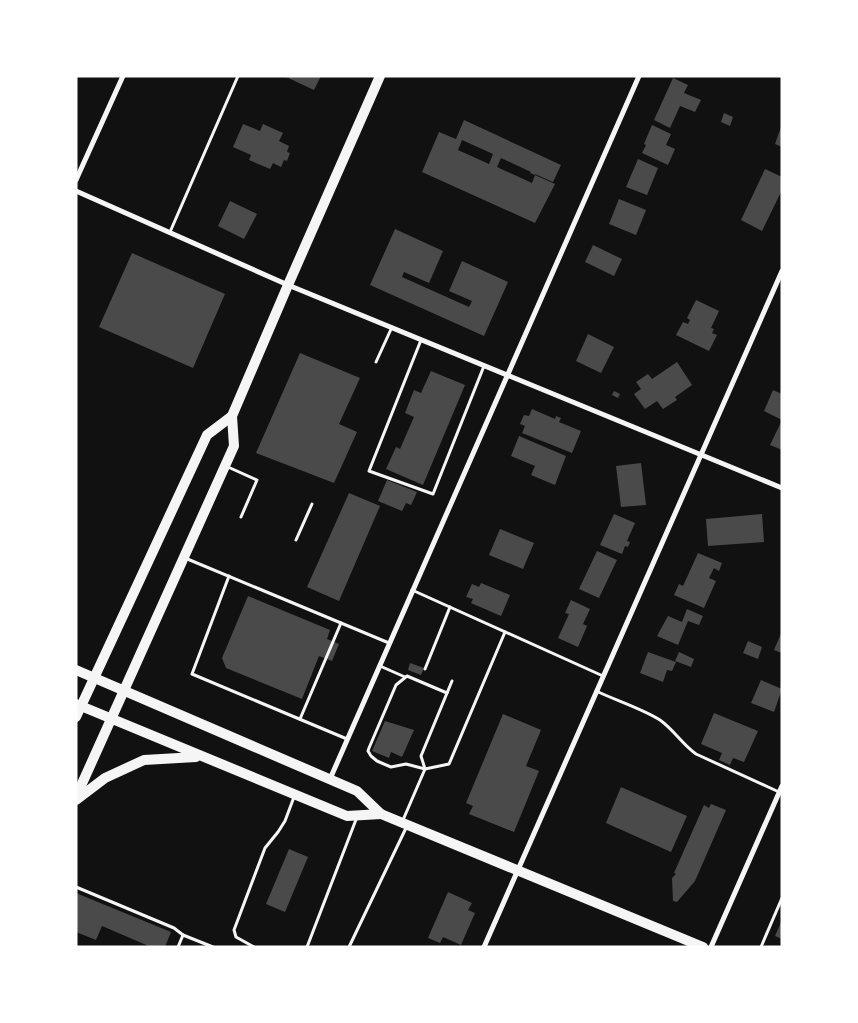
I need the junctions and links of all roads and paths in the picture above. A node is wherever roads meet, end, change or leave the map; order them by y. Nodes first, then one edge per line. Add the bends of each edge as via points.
1 (122, 76) edge
2 (238, 76) edge
3 (380, 76) edge
4 (639, 76) edge
5 (76, 180) edge
6 (76, 191) edge
7 (170, 232) junction
8 (782, 271) edge
9 (288, 285) junction
10 (392, 327) junction
11 (421, 339) junction
12 (376, 362) dead end
13 (484, 366) junction
14 (507, 375) junction
15 (232, 416) junction
16 (700, 456) junction
17 (225, 465) junction
18 (782, 488) edge
19 (312, 504) dead end
20 (241, 517) dead end
21 (296, 540) dead end
22 (184, 558) junction
23 (229, 576) junction
24 (412, 590) junction
25 (450, 607) junction
26 (341, 623) junction
27 (504, 632) junction
28 (389, 643) junction
29 (379, 666) junction
30 (425, 669) dead end
31 (76, 670) edge
32 (603, 676) junction
33 (405, 677) junction
34 (94, 678) junction
35 (452, 681) dead end
36 (123, 691) junction
37 (596, 691) junction
38 (447, 693) junction
39 (79, 705) edge
40 (76, 717) edge
41 (110, 719) junction
42 (300, 719) junction
43 (347, 739) junction
44 (202, 757) junction
45 (424, 769) junction
46 (330, 778) junction
47 (780, 789) edge
48 (295, 796) junction
49 (76, 798) edge
50 (381, 814) junction
51 (357, 816) junction
52 (405, 824) junction
53 (518, 870) junction
54 (76, 887) edge
55 (782, 898) edge
56 (183, 935) junction
57 (178, 947) edge
58 (213, 947) edge
59 (254, 947) edge
60 (307, 947) edge
61 (349, 947) edge
62 (484, 947) edge
63 (703, 947) edge
64 (710, 947) edge
65 (761, 947) edge

1 - 5 street
2 - 7 lane
3 - 9 highway
4 - 14 street
6 - 7 street
7 - 9 street
8 - 16 street
9 - 10 street
9 - 15 highway
10 - 11 street
10 - 12 lane
11 - 13 street
11 - 13 lane via 369,471 433,494
13 - 14 street
14 - 16 street
14 - 24 street
15 - 17 highway via 234,446
15 - 34 highway via 207,435
16 - 18 street
16 - 32 street
17 - 20 lane via 257,480
17 - 22 highway
19 - 21 lane
22 - 23 lane
22 - 36 highway
23 - 26 lane
23 - 42 lane via 192,674
24 - 25 lane
24 - 28 street
25 - 27 lane
25 - 30 lane
26 - 28 lane
26 - 42 lane
27 - 32 lane
27 - 45 lane via 448,764
28 - 29 street
29 - 33 lane
29 - 43 street
31 - 34 highway
32 - 37 street
33 - 38 lane
33 - 45 lane via 396,685 368,751 377,761 391,767 406,764
34 - 36 highway
34 - 39 highway
35 - 38 lane
36 - 41 highway
36 - 46 highway
37 - 47 lane via 658,719 696,754
37 - 53 street
38 - 45 lane via 421,756
39 - 40 highway
39 - 41 highway
41 - 44 highway
41 - 49 highway
42 - 43 lane
43 - 46 street
44 - 48 highway
44 - 49 highway via 144,760 105,778
45 - 52 lane
46 - 50 highway via 358,791
47 - 64 street
48 - 51 highway via 347,816
48 - 59 lane via 285,821 265,848 234,930 236,936
50 - 51 highway
50 - 52 highway
51 - 60 lane
52 - 53 highway
52 - 61 lane
53 - 62 street
53 - 63 highway
54 - 56 lane via 174,928
55 - 65 lane
56 - 57 lane
56 - 58 lane

